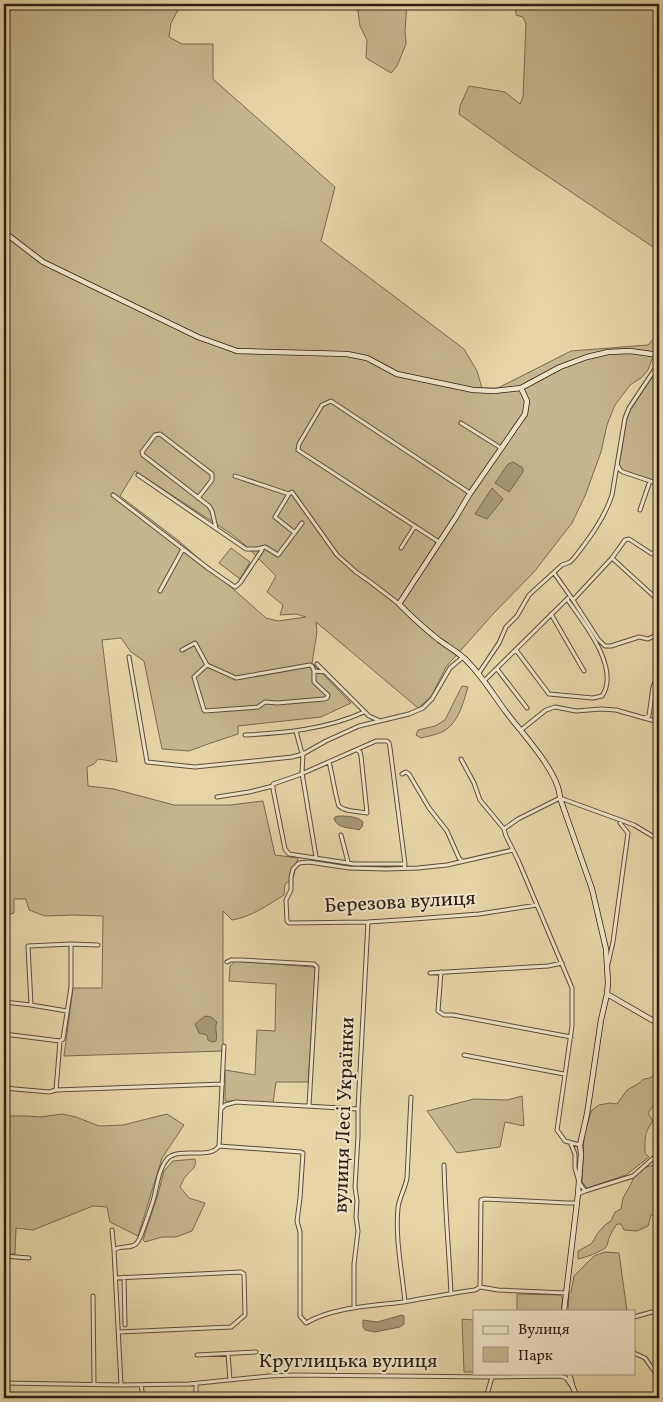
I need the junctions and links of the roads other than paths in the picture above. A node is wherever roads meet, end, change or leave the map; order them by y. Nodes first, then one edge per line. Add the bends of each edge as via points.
1 (4, 232) edge
2 (659, 355) edge
3 (659, 363) edge
4 (521, 388) junction
5 (461, 422) dead end
6 (501, 448) junction
7 (618, 466) junction
8 (138, 475) dead end
9 (235, 476) dead end
10 (650, 481) junction
11 (659, 484) edge
12 (470, 493) junction
13 (290, 494) junction
14 (114, 495) dead end
15 (198, 498) junction
16 (640, 510) dead end
17 (302, 523) dead end
18 (415, 526) junction
19 (216, 528) junction
20 (295, 533) junction
21 (440, 542) junction
22 (401, 548) dead end
23 (659, 548) edge
24 (183, 549) junction
25 (260, 549) junction
26 (612, 558) junction
27 (554, 573) junction
28 (160, 592) dead end
29 (570, 598) junction
30 (659, 601) edge
31 (399, 604) junction
32 (551, 614) junction
33 (659, 634) edge
34 (182, 650) dead end
35 (516, 650) junction
36 (129, 657) dead end
37 (463, 657) junction
38 (317, 664) dead end
39 (207, 665) junction
40 (497, 669) junction
41 (314, 671) junction
42 (584, 671) dead end
43 (325, 672) junction
44 (479, 673) junction
45 (659, 679) edge
46 (485, 680) junction
47 (527, 708) dead end
48 (364, 712) junction
49 (644, 718) junction
50 (379, 721) junction
51 (659, 722) edge
52 (296, 730) junction
53 (521, 730) junction
54 (245, 735) dead end
55 (357, 750) junction
56 (303, 754) junction
57 (461, 759) dead end
58 (329, 762) junction
59 (302, 773) junction
60 (402, 774) dead end
61 (273, 786) junction
62 (217, 797) dead end
63 (560, 798) junction
64 (620, 820) junction
65 (504, 829) junction
66 (341, 834) dead end
67 (659, 840) edge
68 (513, 850) junction
69 (316, 857) junction
70 (462, 861) junction
71 (348, 862) junction
72 (404, 866) junction
73 (537, 905) junction
74 (368, 922) junction
75 (71, 944) junction
76 (98, 945) dead end
77 (227, 962) dead end
78 (562, 963) junction
79 (607, 968) junction
80 (441, 972) junction
81 (430, 973) dead end
82 (607, 994) junction
83 (4, 1002) edge
84 (31, 1005) junction
85 (67, 1011) junction
86 (659, 1024) edge
87 (4, 1034) edge
88 (571, 1037) junction
89 (60, 1041) junction
90 (224, 1046) dead end
91 (464, 1055) dead end
92 (564, 1074) junction
93 (223, 1084) junction
94 (4, 1088) edge
95 (56, 1090) junction
96 (411, 1097) dead end
97 (309, 1106) junction
98 (221, 1108) junction
99 (358, 1109) junction
100 (570, 1142) junction
101 (580, 1145) junction
102 (219, 1146) junction
103 (659, 1153) edge
104 (444, 1165) dead end
105 (579, 1182) junction
106 (585, 1190) junction
107 (578, 1194) junction
108 (576, 1203) junction
109 (112, 1230) dead end
110 (114, 1250) junction
111 (4, 1256) edge
112 (29, 1258) dead end
113 (124, 1277) junction
114 (116, 1278) junction
115 (480, 1287) junction
116 (566, 1293) junction
117 (451, 1294) junction
118 (93, 1296) dead end
119 (405, 1302) junction
120 (354, 1308) junction
121 (564, 1310) edge
122 (659, 1310) edge
123 (636, 1316) edge
124 (125, 1325) junction
125 (129, 1331) junction
126 (118, 1332) junction
127 (256, 1352) dead end
128 (228, 1354) junction
129 (197, 1355) dead end
130 (636, 1355) edge
131 (570, 1374) edge
132 (554, 1375) edge
133 (492, 1377) junction
134 (659, 1378) edge
135 (230, 1380) junction
136 (4, 1383) edge
137 (94, 1384) junction
138 (196, 1384) junction
139 (121, 1385) junction
140 (141, 1385) junction
141 (572, 1385) junction
142 (659, 1394) edge
143 (142, 1398) edge
144 (196, 1398) edge
145 (486, 1398) edge
146 (577, 1398) edge
147 (641, 1398) edge

1 - 4 street via 43,262 194,335 237,352 347,354 367,358 397,374 459,388 494,391
2 - 4 street via 623,351 587,357
3 - 7 street via 625,418
4 - 6 street via 527,401 525,414
5 - 6 street
6 - 12 street
7 - 10 street via 623,472
7 - 27 street via 610,500 596,528 574,558
8 - 19 street
9 - 13 street
10 - 11 street
10 - 16 street
12 - 18 street via 331,400 322,405 298,450
12 - 21 street
13 - 20 street via 275,517
13 - 31 street via 292,492 337,555
14 - 24 street
15 - 15 street via 143,455 155,435 160,434 212,474 212,480
15 - 19 street via 212,511
17 - 20 street
18 - 21 street
18 - 22 street
19 - 25 street via 246,549
20 - 25 street via 278,555 265,547
21 - 31 street
23 - 26 street via 652,554 630,539 625,540
24 - 25 street via 235,587
24 - 28 street
26 - 29 street
26 - 30 street
27 - 29 street
27 - 44 street via 529,595
29 - 32 street
29 - 33 street via 605,646
29 - 35 street via 598,645 608,681 602,696 549,694
31 - 37 street
32 - 35 street
32 - 42 street
34 - 39 street via 195,643
35 - 40 street
36 - 56 street via 147,762 194,767
37 - 44 street
37 - 50 street via 450,668 428,704 415,712
38 - 43 street
39 - 41 street via 236,678 310,665
39 - 41 street via 194,677 205,712 258,706 265,702 324,700 328,695 314,682
40 - 46 street
40 - 47 street
41 - 43 street
43 - 48 street
44 - 46 street
45 - 49 street via 653,687 649,716
46 - 53 street
48 - 50 street
48 - 52 street via 331,724
49 - 51 street
49 - 53 street via 616,710 576,711 555,707 546,710
50 - 56 street via 326,740
52 - 54 street
52 - 56 street
53 - 63 street via 557,782
55 - 58 street
55 - 58 street via 361,756 366,813 339,807
55 - 72 street via 376,741 387,740 390,743
56 - 59 street
57 - 65 street via 480,800
58 - 59 street
59 - 61 street
59 - 69 street
60 - 70 street via 409,774
61 - 62 street
61 - 69 street via 285,850 292,855
63 - 64 street
63 - 65 street
63 - 79 street via 592,889 606,949
64 - 67 street
64 - 79 street via 628,833
65 - 68 street
66 - 71 street
68 - 70 street
68 - 73 street
69 - 71 street
70 - 72 street via 447,865
71 - 72 street
72 - 74 street, Березова вулиця via 349,868 309,862 299,863 293,868 286,900 287,922
73 - 74 street, Березова вулиця via 444,917
73 - 78 street
74 - 99 street, вулиця Лесі Українки
75 - 76 street
75 - 84 street via 28,946
75 - 85 street via 71,987
77 - 97 street via 242,960 314,964 317,967
78 - 80 street
78 - 88 street via 572,988
79 - 82 street
80 - 81 street
80 - 88 street via 438,1011 444,1015
82 - 86 street
82 - 101 street
83 - 84 street
84 - 85 street
85 - 89 street
87 - 89 street
88 - 92 street
89 - 95 street
90 - 93 street
91 - 92 street
92 - 100 street via 557,1130 565,1141
93 - 95 street
93 - 98 street
94 - 95 street
96 - 119 street via 406,1187 398,1207
97 - 98 street via 232,1102
97 - 99 street
98 - 102 street
99 - 120 street, вулиця Лесі Українки
100 - 101 street
100 - 105 street
101 - 105 street
102 - 110 street via 211,1152 170,1157 162,1168 138,1241 134,1246
102 - 120 street via 303,1153 297,1221 300,1232 300,1316 306,1322 324,1314
103 - 106 street via 633,1176
104 - 117 street
105 - 106 street
105 - 107 street
106 - 107 street
107 - 108 street
108 - 115 street via 481,1200
108 - 116 street
109 - 110 street
110 - 114 street
111 - 112 street
113 - 114 street
113 - 124 street
113 - 125 street via 244,1274 245,1315 231,1328
114 - 126 street
115 - 116 street
115 - 117 street
116 - 121 street
117 - 119 street
118 - 137 street
119 - 120 street
122 - 123 street
124 - 125 street
124 - 126 street
125 - 126 street
126 - 139 street
127 - 128 street
128 - 129 street
128 - 135 street
130 - 134 street via 645,1358
131 - 141 street
132 - 133 street, Круглицька вулиця
132 - 141 street, Круглицька вулиця via 564,1377
133 - 135 street, Круглицька вулиця via 294,1374
133 - 145 street
135 - 138 street, Круглицька вулиця
136 - 137 street, Круглицька вулиця
137 - 139 street, Круглицька вулиця
138 - 140 street, Круглицька вулиця
138 - 144 street
139 - 140 street, Круглицька вулиця
140 - 143 street
141 - 146 street
142 - 147 street

